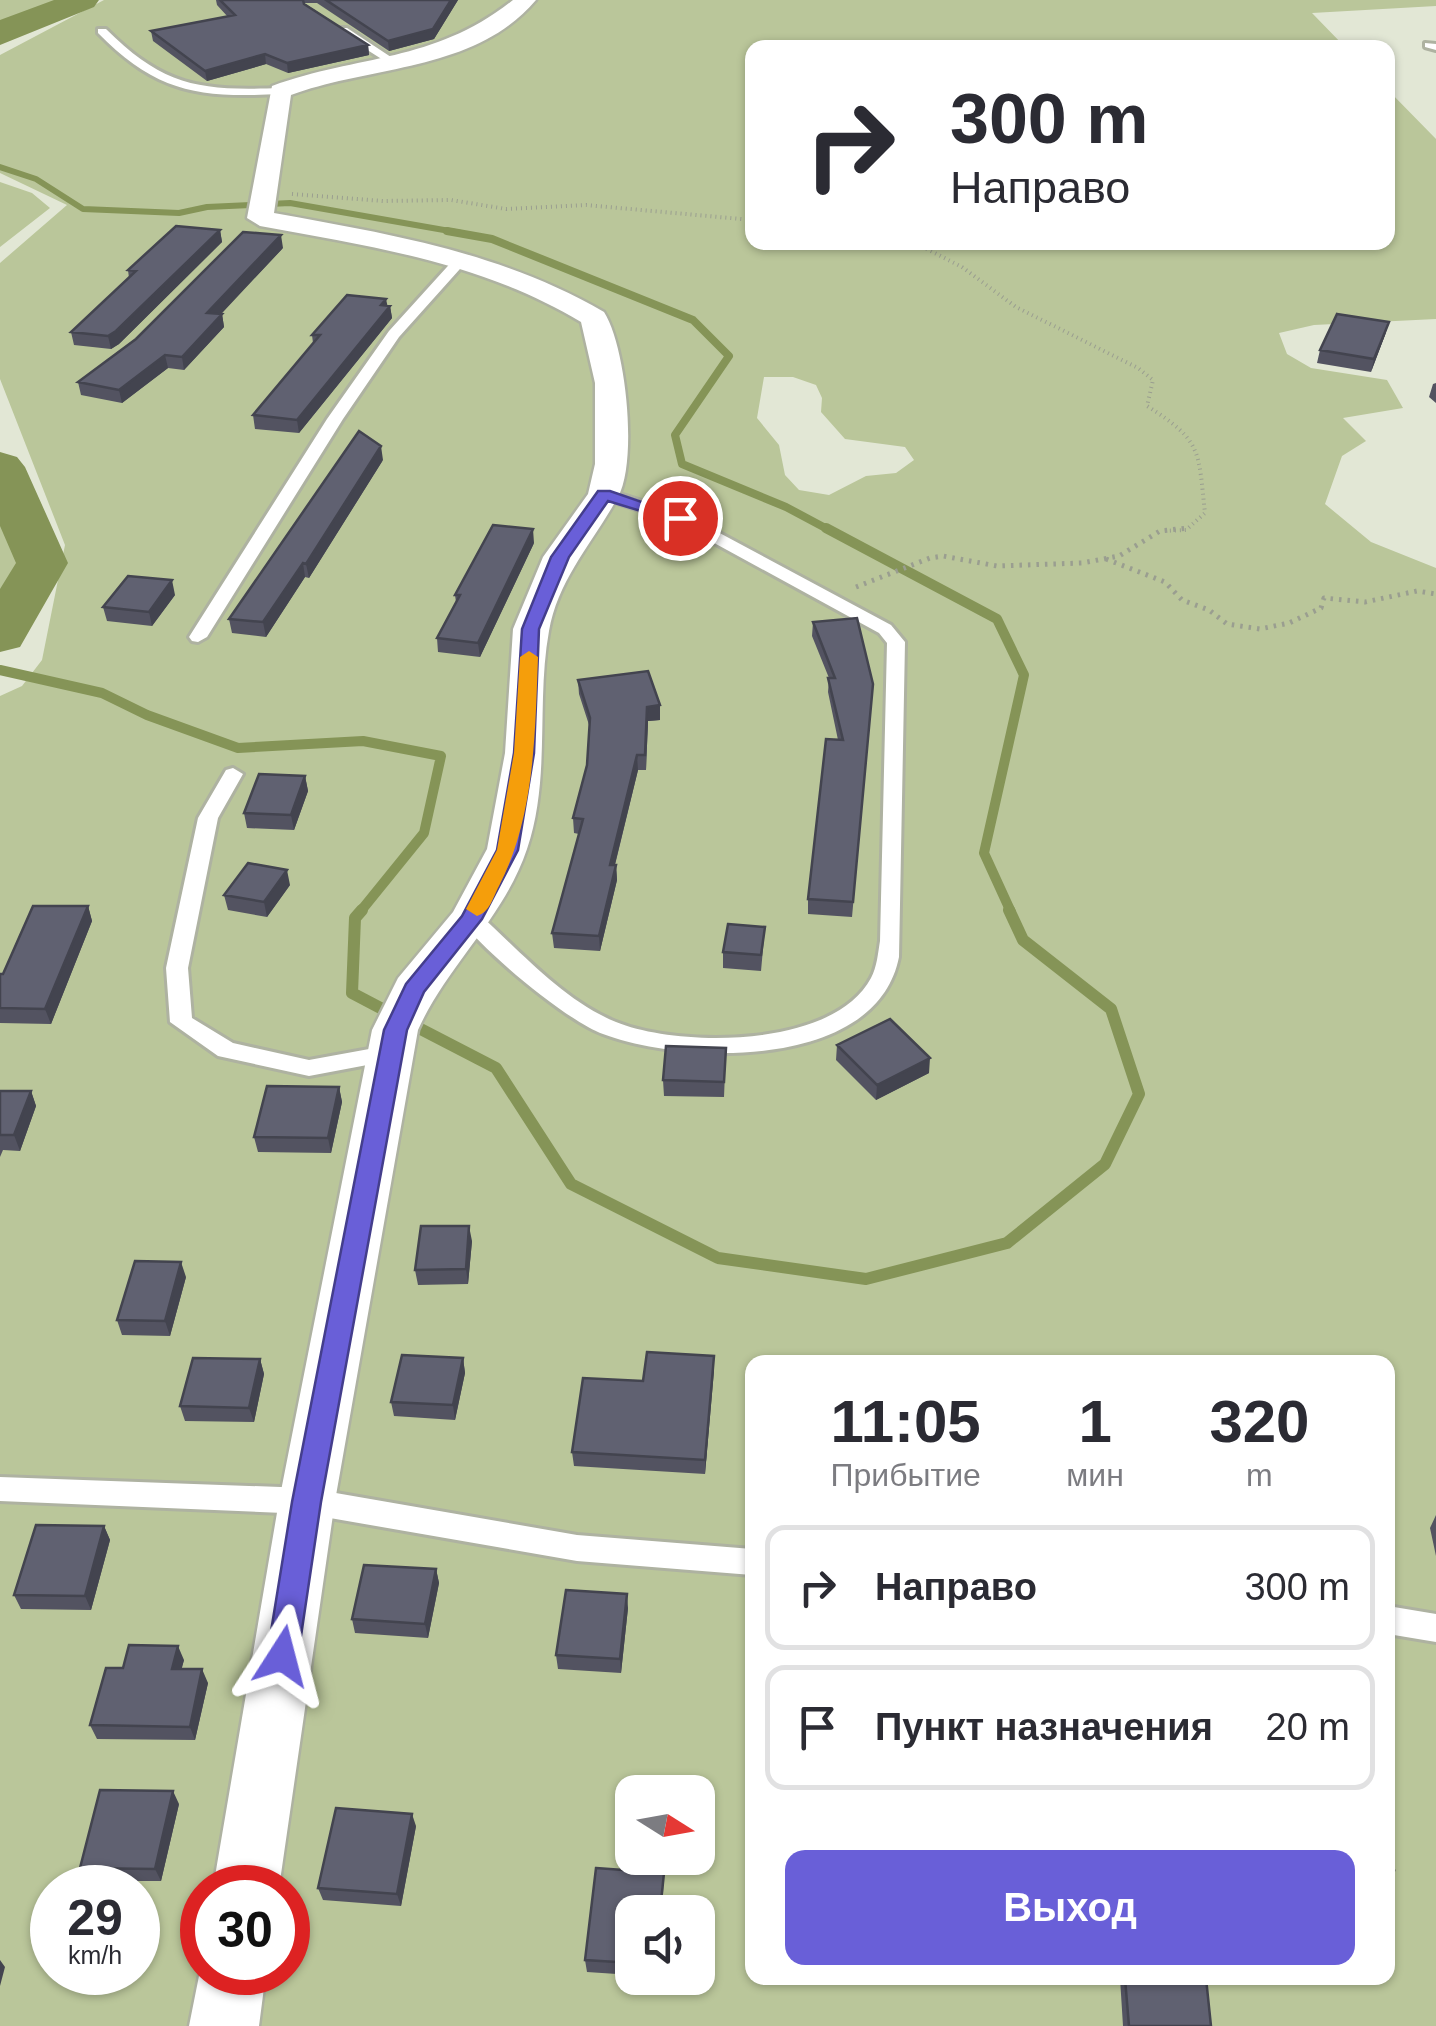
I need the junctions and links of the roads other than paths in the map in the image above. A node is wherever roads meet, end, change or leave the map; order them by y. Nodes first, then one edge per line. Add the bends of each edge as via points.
1 (526, 0) edge
2 (325, 18) edge
3 (102, 32) dead end
4 (394, 63) junction
5 (280, 92) junction
6 (461, 260) junction
7 (604, 494) junction
8 (198, 637) dead end
9 (233, 774) dead end
10 (472, 919) junction
11 (400, 1024) junction
12 (0, 1489) edge
13 (307, 1502) junction
14 (745, 1561) edge
15 (1395, 1621) edge
16 (1436, 1628) edge
17 (250, 1865) edge
18 (229, 1995) edge
19 (224, 2026) edge

1 - 4 street via 453,50
2 - 4 lane
3 - 5 lane via 138,66 181,89
4 - 5 street
5 - 6 street via 260,210
6 - 7 street via 562,296 594,318 610,383
6 - 8 lane via 394,334
7 - 10 street via 560,557 530,629 524,753 507,850
7 - 10 lane via 680,518 885,629 896,642 891,940 882,982 856,1012 825,1030 774,1044 650,1038 607,1028
9 - 11 lane via 208,818 177,968 180,1022 226,1050 310,1068
10 - 11 street
11 - 13 street
12 - 13 lane
13 - 14 lane via 577,1548
13 - 17 street
15 - 16 lane
18 - 19 street

